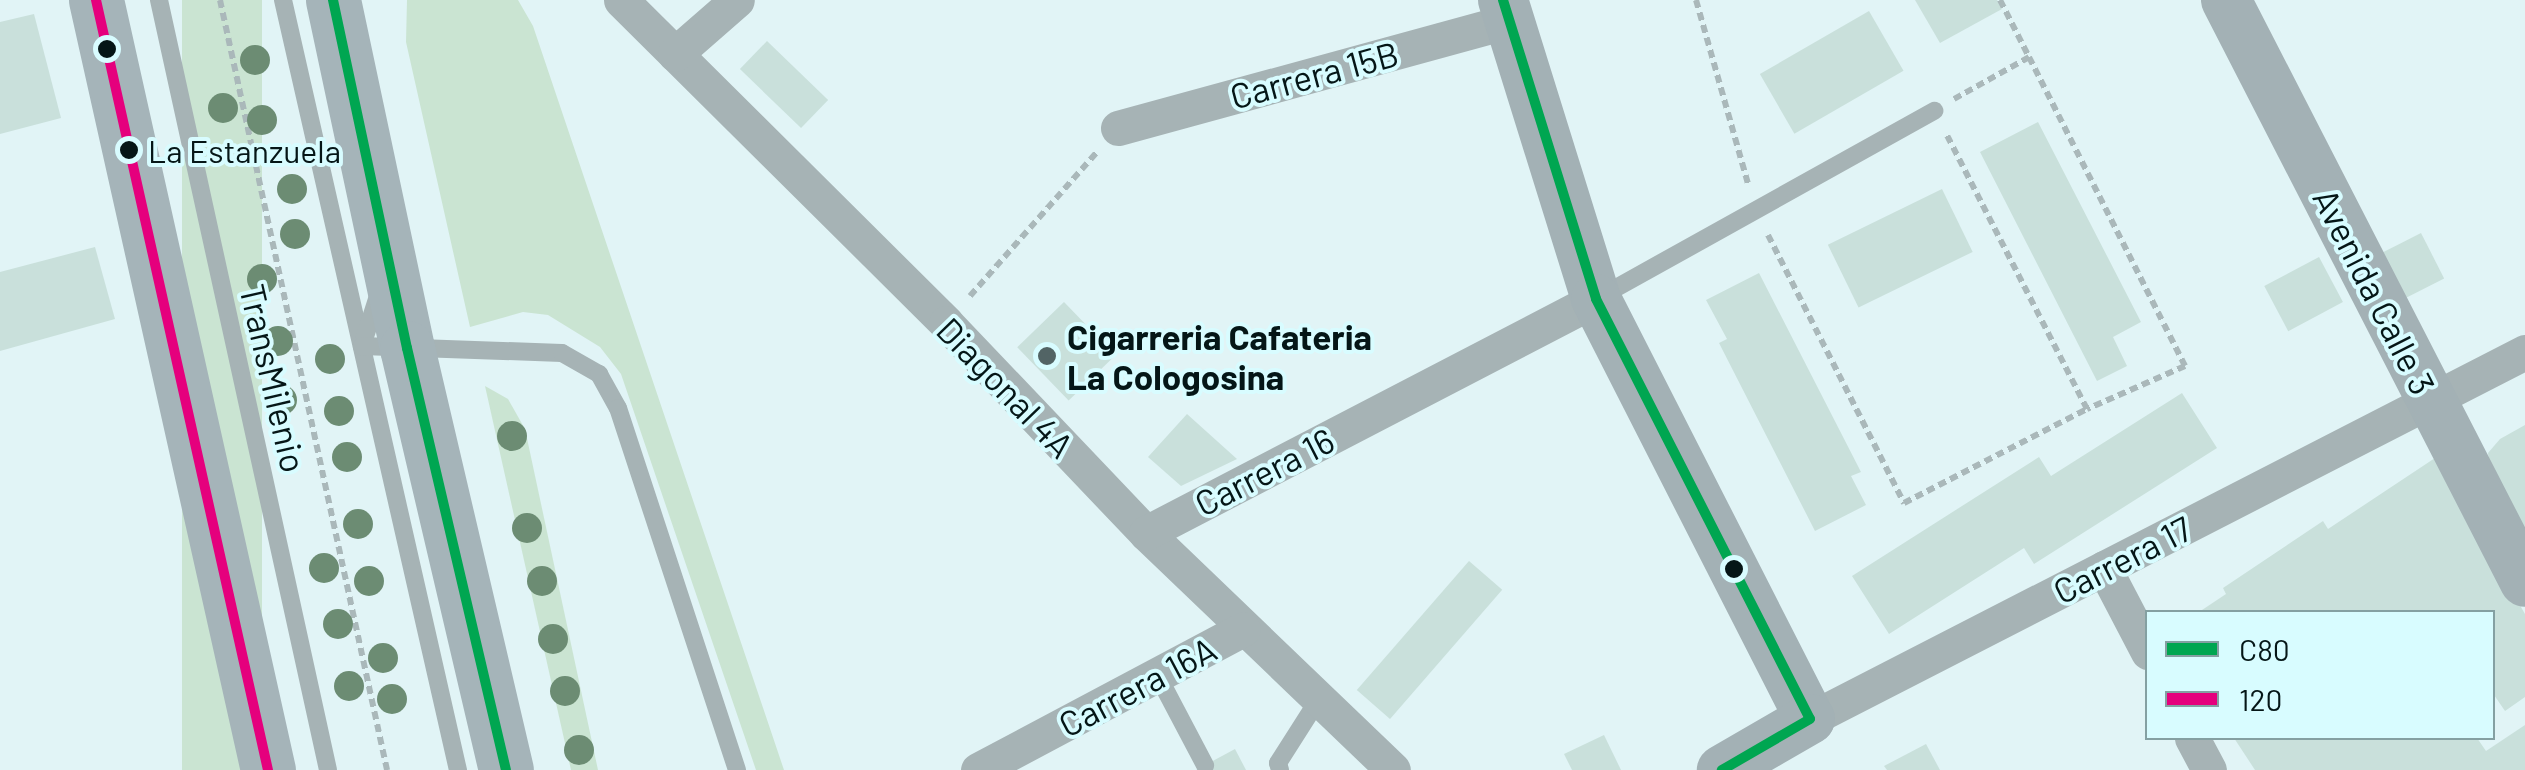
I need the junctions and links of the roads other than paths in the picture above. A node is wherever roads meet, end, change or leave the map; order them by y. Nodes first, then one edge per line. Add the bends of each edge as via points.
1 (96, 0) edge
2 (159, 0) edge
3 (283, 0) edge
4 (333, 0) edge
5 (621, 0) edge
6 (737, 0) edge
7 (2226, 0) edge
8 (1506, 10) edge
9 (675, 54) junction
10 (1934, 110) road end
11 (1118, 128) road end
12 (1596, 299) junction
13 (384, 347) junction
14 (2525, 352) edge
15 (2431, 400) junction
16 (1146, 533) junction
17 (2104, 568) junction
18 (2525, 582) edge
19 (1243, 629) junction
20 (2145, 646) edge
21 (1158, 676) junction
22 (1320, 697) junction
23 (1810, 718) junction
24 (2193, 740) edge
25 (1205, 765) dead end
26 (268, 770) edge
27 (328, 770) edge
28 (458, 770) edge
29 (506, 770) edge
30 (737, 770) edge
31 (978, 770) edge
32 (1280, 770) edge
33 (1393, 770) edge
34 (1722, 770) edge
35 (2210, 770) edge

1 - 26 main road
2 - 27 lane, TransMilenio
3 - 13 lane
4 - 13 main road via 388,264
5 - 9 street, Diagonal 4A
6 - 9 street
7 - 15 street, Avenida Calle 3
8 - 11 street, Carrera 15B
8 - 12 street
9 - 16 street, Diagonal 4A
10 - 12 lane
12 - 16 street, Carrera 16
12 - 23 street
13 - 28 lane
13 - 29 main road
13 - 30 lane via 562,354 590,366 606,384
14 - 15 street, Carrera 17
15 - 17 street, Carrera 17
15 - 18 street, Avenida Calle 3
16 - 19 street, Diagonal 4A
17 - 20 street
17 - 23 street, Carrera 17
19 - 21 street, Carrera 16A
19 - 22 street, Diagonal 4A
21 - 25 lane
21 - 31 street, Carrera 16A
22 - 32 lane via 1278,763
22 - 33 street, Diagonal 4A
23 - 34 street, Carrera 17
24 - 35 street

